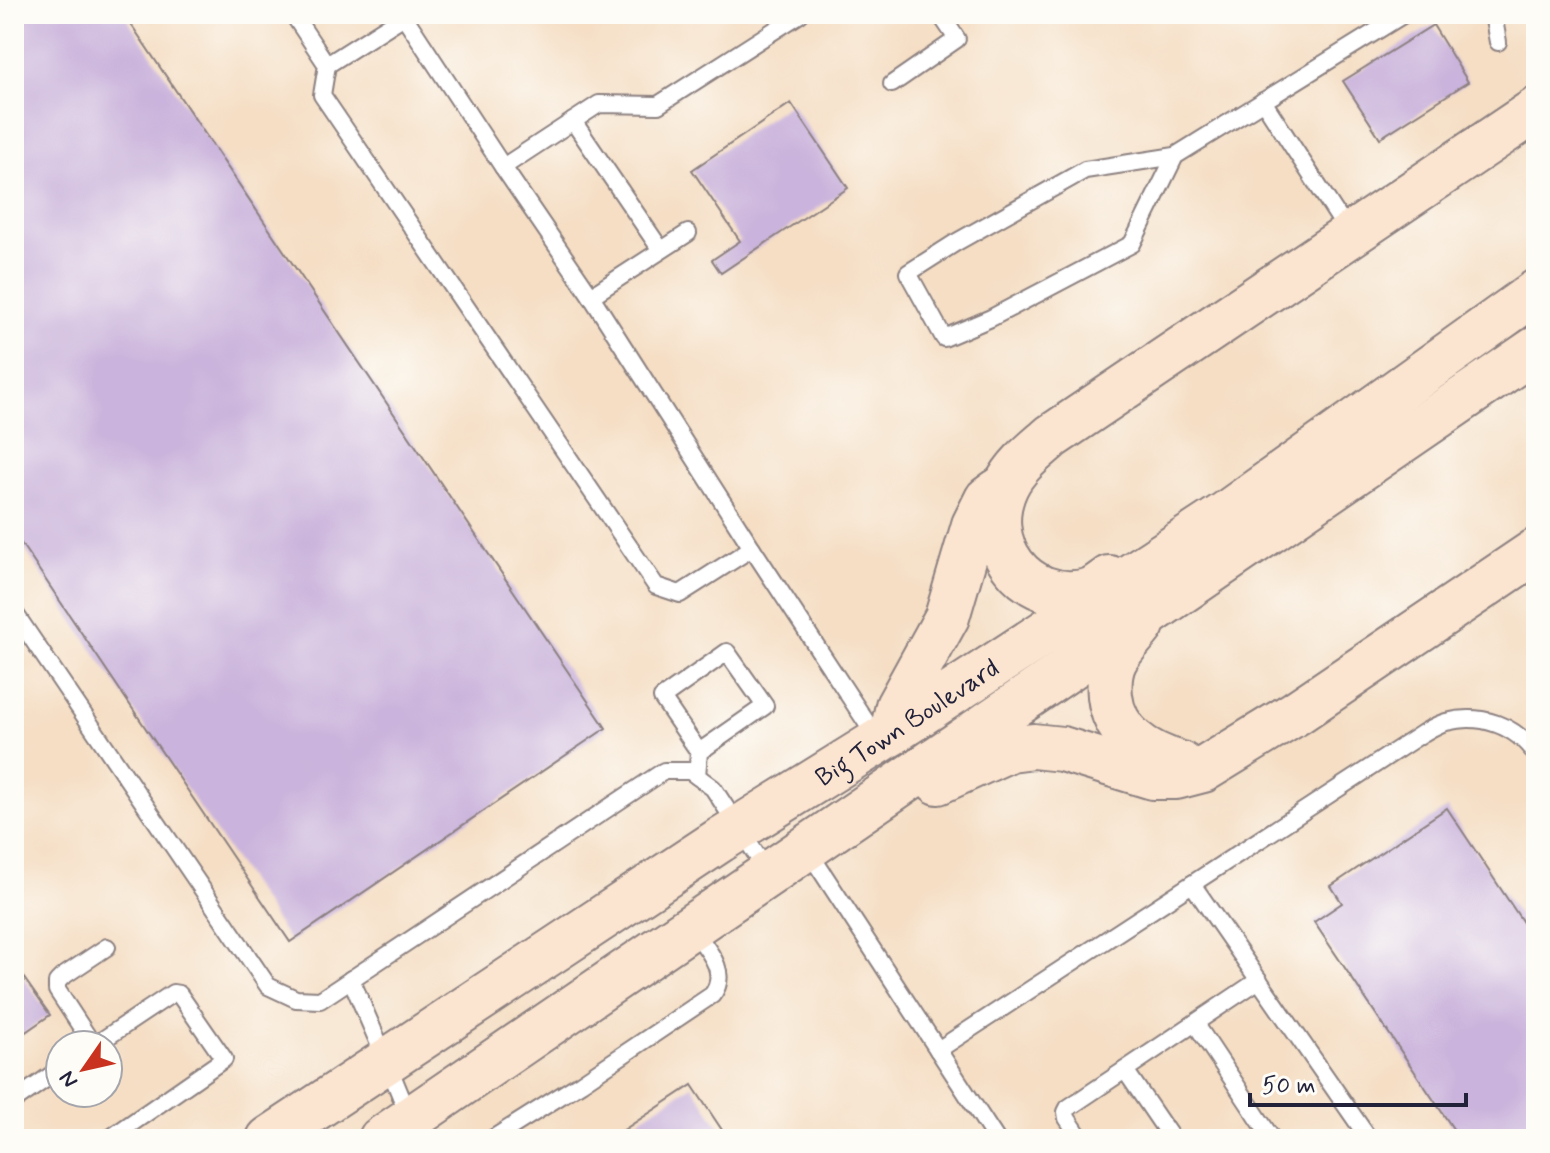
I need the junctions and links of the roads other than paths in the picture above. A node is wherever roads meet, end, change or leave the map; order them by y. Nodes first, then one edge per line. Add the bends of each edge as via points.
1 (293, 14) edge
2 (800, 14) edge
3 (940, 14) edge
4 (1404, 14) edge
5 (1493, 14) edge
6 (406, 15) edge
7 (1498, 42) dead end
8 (327, 65) junction
9 (892, 84) dead end
10 (1263, 101) junction
11 (1536, 110) edge
12 (573, 121) junction
13 (1175, 156) junction
14 (503, 167) junction
15 (688, 233) dead end
16 (1351, 237) junction
17 (661, 250) junction
18 (1536, 292) edge
19 (591, 296) junction
20 (1536, 349) edge
21 (1006, 486) junction
22 (1227, 513) junction
23 (752, 548) junction
24 (1536, 551) edge
25 (1155, 609) junction
26 (14, 612) edge
27 (886, 737) junction
28 (699, 752) junction
29 (1536, 755) edge
30 (1203, 770) junction
31 (697, 776) junction
32 (739, 828) junction
33 (815, 842) junction
34 (769, 873) junction
35 (1192, 884) junction
36 (691, 927) junction
37 (107, 947) dead end
38 (351, 979) junction
39 (1259, 980) junction
40 (1195, 1023) junction
41 (83, 1029) edge
42 (118, 1029) edge
43 (938, 1050) junction
44 (386, 1060) junction
45 (1125, 1070) junction
46 (44, 1080) edge
47 (14, 1101) edge
48 (402, 1129) edge
49 (109, 1139) edge
50 (269, 1139) edge
51 (492, 1139) edge
52 (996, 1139) edge
53 (1081, 1139) edge
54 (1172, 1139) edge
55 (1272, 1139) edge
56 (1369, 1139) edge

1 - 8 lane
2 - 12 lane via 658,105 599,104
3 - 9 lane via 957,39
4 - 10 lane
5 - 7 lane
6 - 8 lane
6 - 14 lane
8 - 23 lane via 322,95 656,586 680,594
10 - 13 lane
10 - 16 lane
11 - 16 main road
12 - 14 lane
12 - 17 lane
13 - 13 lane via 1132,244 944,338 908,273 1085,170
14 - 19 lane
15 - 17 lane
16 - 21 main road via 1052,436 1024,460
17 - 19 lane
18 - 22 main road, Big Town Boulevard
19 - 23 lane
20 - 25 main road, Big Town Boulevard
21 - 22 main road via 998,528 1001,542 1014,566 1044,590 1091,590 1214,510
21 - 27 main road via 987,499 974,525 947,617
22 - 27 main road, Big Town Boulevard
23 - 27 lane
24 - 30 main road
25 - 30 main road via 1114,661 1111,709 1130,739 1147,751
25 - 33 main road, Big Town Boulevard
26 - 38 lane via 268,986 296,999 320,1000
27 - 32 main road, Big Town Boulevard
28 - 28 lane via 765,706 727,652 662,698
28 - 31 lane
29 - 35 lane via 1511,730 1489,721 1466,718 1444,723
30 - 33 main road via 1153,777 1062,749 1010,749
31 - 32 lane via 713,788
31 - 38 lane via 664,771
32 - 34 lane
32 - 44 main road, Big Town Boulevard
33 - 34 main road, Big Town Boulevard
33 - 43 lane
34 - 36 main road, Big Town Boulevard
35 - 39 lane
35 - 43 lane
36 - 48 main road, Big Town Boulevard
36 - 51 lane via 720,972 712,995
37 - 41 lane via 57,982
38 - 44 lane
39 - 40 lane
39 - 56 lane
40 - 45 lane
40 - 55 lane
42 - 49 lane via 179,994 224,1059
43 - 52 lane
44 - 48 lane
44 - 50 main road, Big Town Boulevard
45 - 53 lane via 1068,1108 1067,1118
45 - 54 lane
46 - 47 lane

